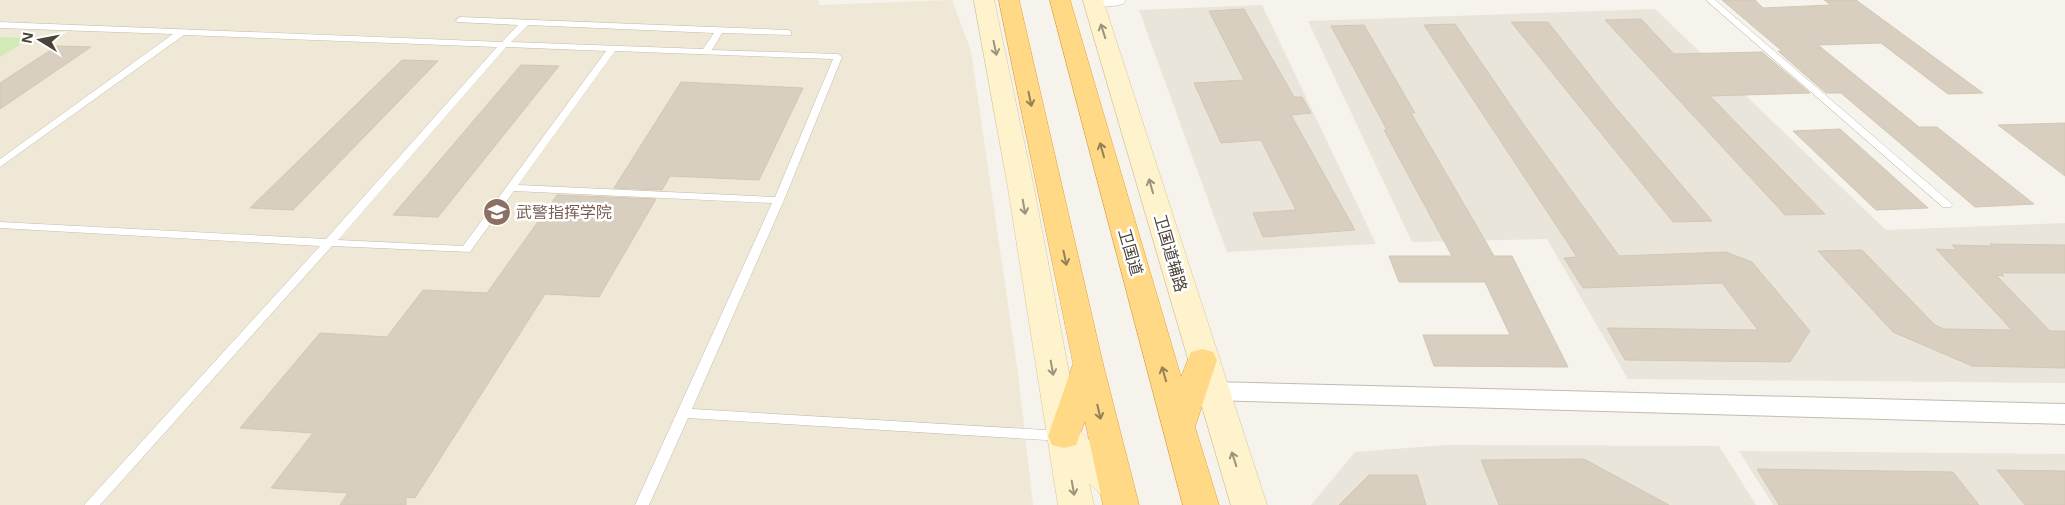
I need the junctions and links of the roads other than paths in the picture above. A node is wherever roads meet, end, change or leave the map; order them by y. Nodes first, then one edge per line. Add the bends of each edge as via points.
1 (984, 0) edge
2 (1009, 0) edge
3 (1060, 0) edge
4 (1093, 0) edge
5 (1116, 0) edge
6 (1710, 0) edge
7 (460, 20) dead end
8 (526, 23) junction
9 (0, 25) edge
10 (720, 30) junction
11 (182, 32) junction
12 (788, 33) dead end
13 (504, 44) junction
14 (613, 48) junction
15 (706, 52) junction
16 (0, 164) edge
17 (511, 188) junction
18 (779, 200) junction
19 (1947, 205) dead end
20 (0, 225) edge
21 (330, 243) junction
22 (1202, 360) junction
23 (1088, 364) junction
24 (1212, 391) junction
25 (682, 413) junction
26 (2065, 414) edge
27 (1179, 427) junction
28 (1064, 436) junction
29 (1119, 498) edge
30 (91, 505) edge
31 (642, 505) edge
32 (1076, 505) edge
33 (1201, 505) edge
34 (1249, 505) edge

1 -> 28 main road
2 -> 23 highway
27 -> 3 highway, 卫国道
4 - 5 street
22 -> 4 main road, 卫国道辅路
6 - 19 lane
7 - 8 lane
8 - 10 lane
8 - 13 lane
9 - 11 lane
10 - 12 lane
10 - 15 lane
11 - 13 lane
11 - 16 lane
13 - 14 lane
13 - 21 lane
14 - 15 lane
14 - 17 lane
15 - 18 lane via 838,57
17 - 18 lane
17 - 21 lane via 466,250
18 - 25 lane
20 - 21 lane
21 - 30 lane
22 - 24 main road, 卫国道辅路
22 - 27 highway
23 - 28 highway
23 -> 29 highway
24 - 26 street
34 -> 24 main road, 卫国道辅路
25 - 28 lane
25 - 31 lane
27 - 33 highway, 卫国道
28 - 29 main road
28 -> 32 main road

